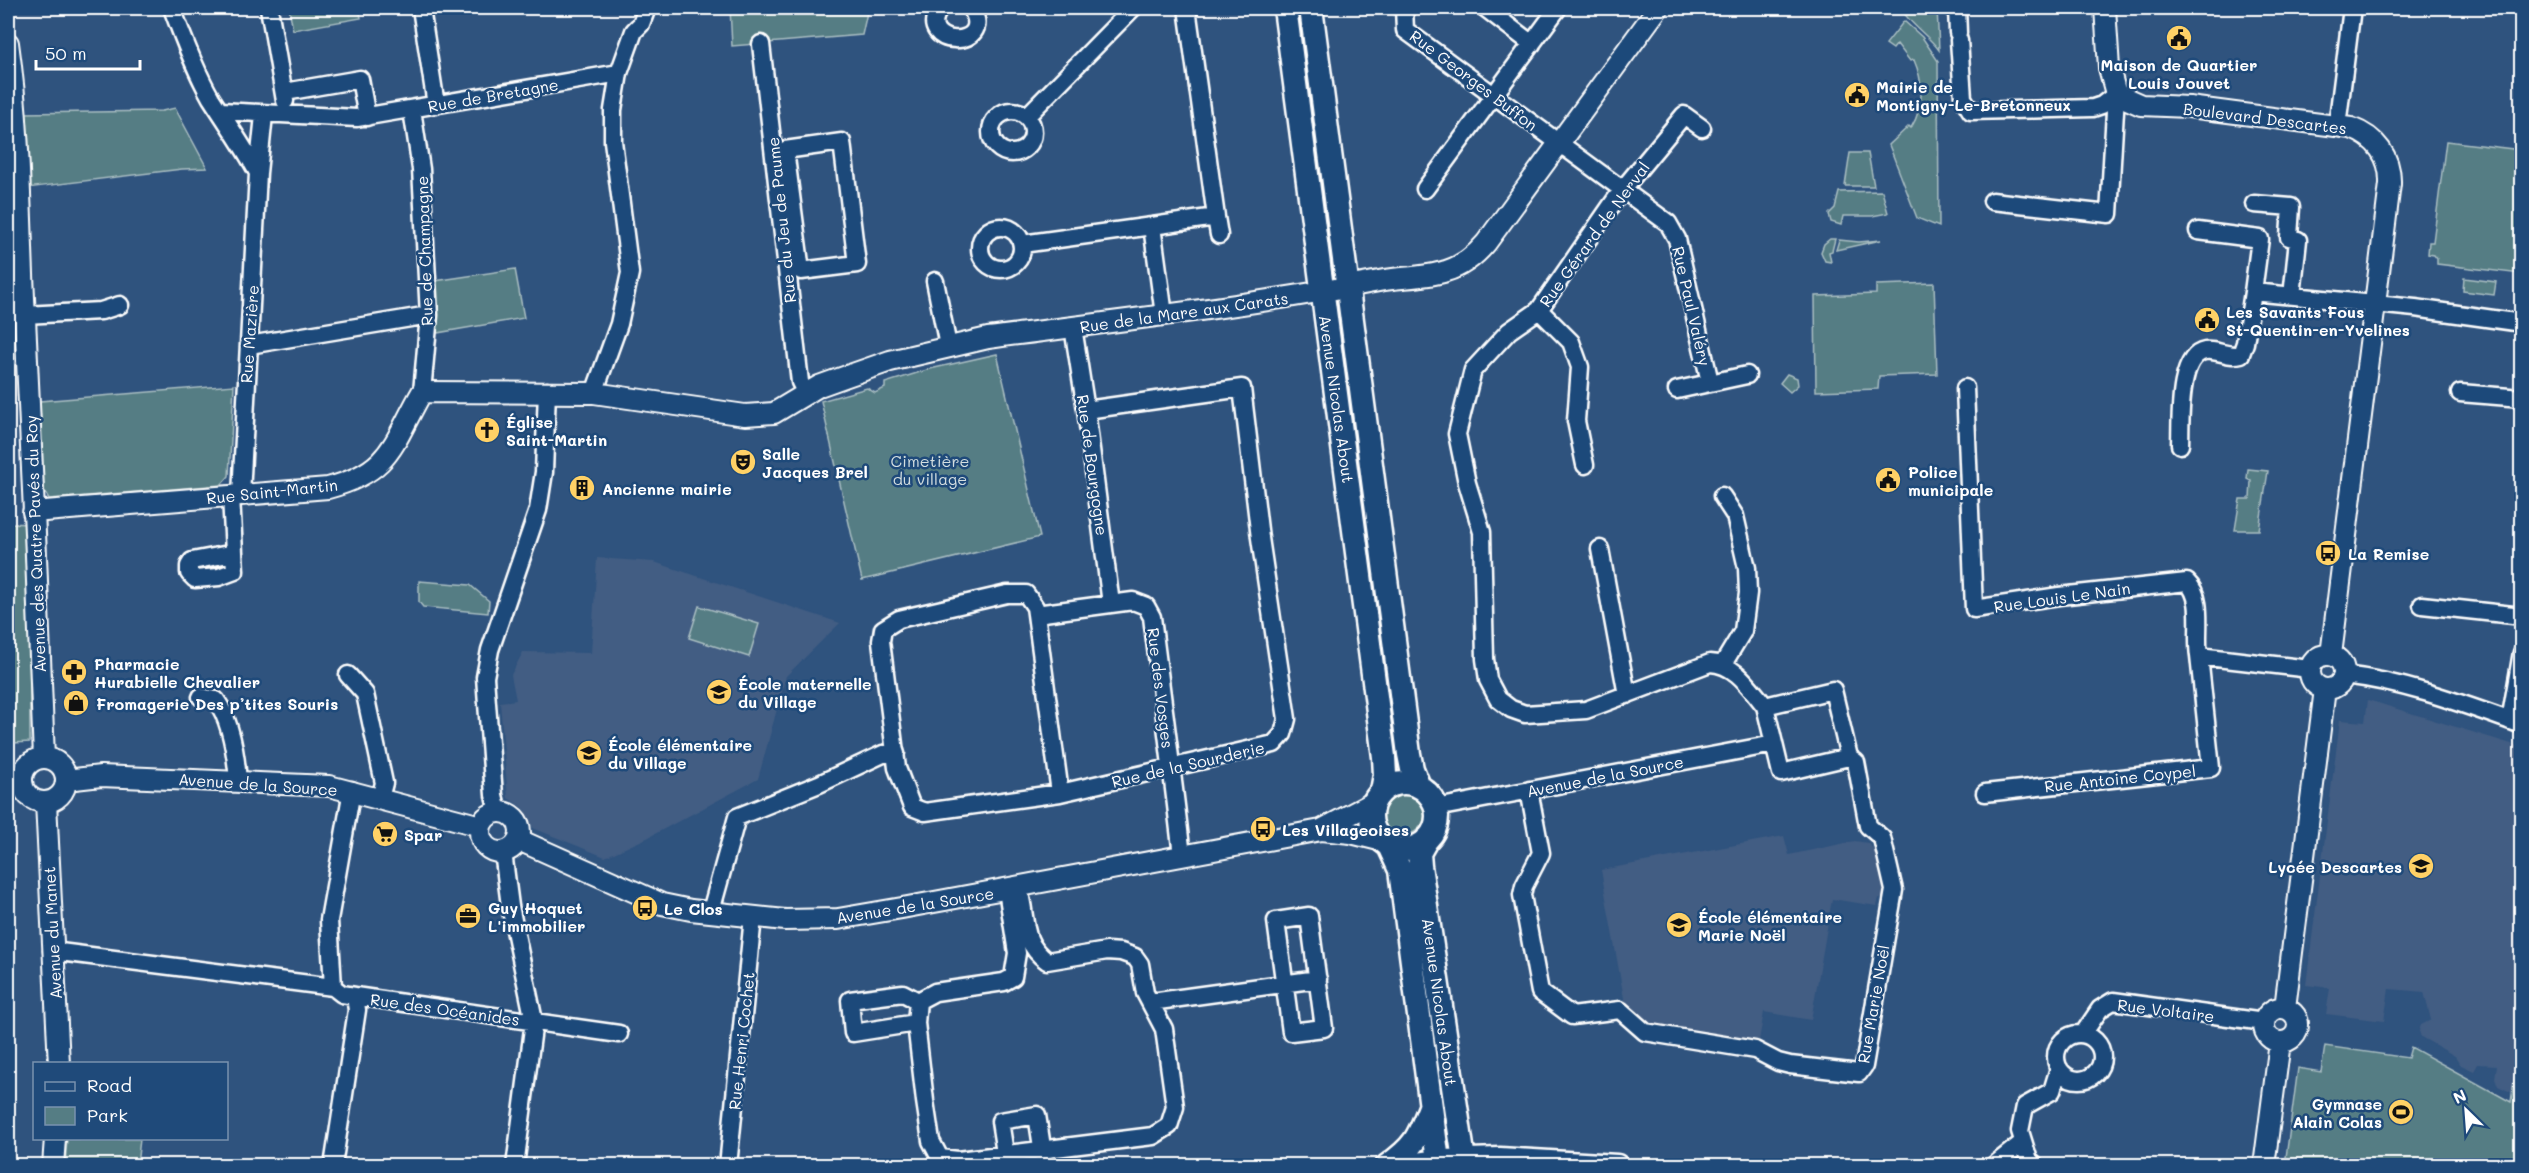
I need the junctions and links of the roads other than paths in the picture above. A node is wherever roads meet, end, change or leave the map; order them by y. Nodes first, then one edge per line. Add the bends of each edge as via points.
1 (172, 8) edge
2 (269, 8) edge
3 (420, 8) edge
4 (647, 8) edge
5 (940, 8) edge
6 (971, 8) edge
7 (1133, 8) edge
8 (1187, 8) edge
9 (1285, 8) edge
10 (1311, 8) edge
11 (1404, 8) edge
12 (1485, 8) edge
13 (1558, 8) edge
14 (1658, 8) edge
15 (1957, 8) edge
16 (2105, 8) edge
17 (2352, 8) edge
18 (8, 42) edge
19 (761, 44) dead end
20 (1532, 44) junction
21 (619, 73) junction
22 (10, 83) edge
23 (285, 92) junction
24 (2116, 94) junction
25 (1493, 96) junction
26 (436, 105) junction
27 (412, 110) junction
28 (221, 111) junction
29 (264, 115) junction
30 (286, 115) junction
31 (1027, 116) dead end
32 (367, 117) junction
33 (2337, 126) junction
34 (1702, 128) dead end
35 (1559, 143) junction
36 (785, 150) joint
37 (258, 173) junction
38 (1425, 189) dead end
39 (1622, 190) junction
40 (1992, 201) dead end
41 (2254, 204) dead end
42 (1216, 217) junction
43 (1152, 226) junction
44 (2198, 231) dead end
45 (1219, 235) dead end
46 (1022, 244) dead end
47 (935, 281) dead end
48 (1347, 289) junction
49 (2253, 292) junction
50 (1323, 293) junction
51 (2292, 296) junction
52 (2374, 304) junction
53 (120, 305) dead end
54 (1539, 310) junction
55 (24, 315) junction
56 (429, 315) junction
57 (1164, 315) junction
58 (2522, 323) edge
59 (1073, 327) junction
60 (249, 345) junction
61 (948, 346) junction
62 (1747, 375) dead end
63 (1710, 382) junction
64 (1965, 388) dead end
65 (1677, 390) dead end
66 (547, 391) junction
67 (422, 392) junction
68 (594, 393) junction
69 (2460, 393) dead end
70 (806, 394) junction
71 (2522, 398) edge
72 (1086, 410) junction
73 (2180, 445) dead end
74 (1585, 465) dead end
75 (236, 495) junction
76 (1722, 496) dead end
77 (33, 512) junction
78 (1600, 549) dead end
79 (234, 554) dead end
80 (1111, 604) junction
81 (2422, 605) dead end
82 (1036, 614) junction
83 (2522, 616) edge
84 (2522, 652) edge
85 (2331, 655) junction
86 (2199, 656) junction
87 (1723, 664) junction
88 (2310, 669) junction
89 (348, 675) dead end
90 (2344, 675) junction
91 (2325, 689) junction
92 (1628, 695) junction
93 (201, 697) dead end
94 (1765, 706) junction
95 (2516, 723) edge
96 (1774, 744) junction
97 (896, 753) junction
98 (1849, 757) junction
99 (44, 758) junction
100 (1171, 768) junction
101 (14, 777) edge
102 (66, 780) junction
103 (238, 781) junction
104 (1419, 786) junction
105 (352, 790) junction
106 (1529, 790) junction
107 (1060, 793) junction
108 (1985, 793) dead end
109 (1378, 797) junction
110 (380, 798) junction
111 (46, 802) junction
112 (1436, 808) junction
113 (498, 812) junction
114 (481, 826) junction
115 (1321, 830) junction
116 (1428, 839) junction
117 (1386, 843) junction
118 (511, 846) junction
119 (1182, 856) junction
120 (1012, 888) junction
121 (711, 911) junction
122 (753, 917) junction
123 (52, 951) junction
124 (1025, 952) junction
125 (1318, 979) junction
126 (1284, 984) junction
127 (333, 987) junction
128 (355, 996) junction
129 (918, 1001) junction
130 (1151, 1002) junction
131 (2285, 1008) junction
132 (534, 1021) junction
133 (2264, 1022) junction
134 (916, 1023) junction
135 (619, 1034) dead end
136 (2083, 1034) junction
137 (2280, 1042) junction
138 (59, 1062) edge
139 (2059, 1068) junction
140 (1431, 1106) junction
141 (55, 1140) edge
142 (2024, 1142) junction
143 (1043, 1157) edge
144 (1006, 1160) edge
145 (937, 1162) edge
146 (1452, 1163) edge
147 (53, 1166) edge
148 (333, 1166) edge
149 (515, 1166) edge
150 (728, 1166) edge
151 (1387, 1166) edge
152 (1404, 1166) edge
153 (1617, 1166) edge
154 (1993, 1166) edge
155 (2035, 1166) edge
156 (2264, 1166) edge

1 - 28 street
2 - 23 street
3 - 26 street
4 - 21 street
5 - 6 street via 936,26 944,37 957,41 973,31 976,19
7 - 31 street
8 - 42 street
9 - 50 main road, Avenue Nicolas About
10 - 48 main road, Avenue Nicolas About
11 - 25 street, Rue Georges Buffon via 1406,30
12 - 20 street
13 - 20 street
14 - 35 street, Rue de la Mare aux Carats
15 - 24 street via 1963,98 1971,111 2093,108
16 - 24 street via 2109,68
17 - 33 street
18 - 22 street, Avenue des Quatre Pavés du Roy
19 - 70 street, Rue du Jeu de Paume via 800,382
20 - 25 street
21 - 26 street, Rue de Bretagne
21 - 68 street via 612,110 630,273 619,324
22 - 55 street, Avenue des Quatre Pavés du Roy
23 - 30 street
23 - 32 street via 360,79
24 - 33 street, Boulevard Descartes via 2141,105 2189,107
24 - 40 street via 2109,214
25 - 35 street, Rue Georges Buffon
25 - 38 street
26 - 27 street, Rue de Bretagne
27 - 32 street, Rue de Bretagne
27 - 56 street, Rue de Champagne via 421,169
28 - 29 street, Rue de Bretagne
28 - 37 street
29 - 30 street, Rue de Bretagne
29 - 37 street, Rue Mazière
30 - 32 street, Rue de Bretagne
33 - 52 street, Boulevard Descartes via 2366,135 2382,151 2389,166
34 - 39 street, Rue Gérard de Nerval via 1684,115
35 - 39 street, Rue Paul Valéry
35 - 48 street, Rue de la Mare aux Carats via 1476,255 1444,272
36 - 36 street via 842,142 857,264 801,271
37 - 60 street, Rue Mazière
39 - 54 street, Rue Gérard de Nerval
39 - 63 street, Rue Paul Valéry via 1668,223 1677,239
41 - 51 street via 2291,207 2289,237 2298,240
42 - 43 street
42 - 45 street
43 - 46 street
43 - 57 street
44 - 49 street via 2260,239
47 - 61 street
48 - 50 street, Rue de la Mare aux Carats
48 - 104 main road, Avenue Nicolas About via 1409,754
49 - 51 street
49 - 73 street via 2241,354 2206,351 2196,355 2184,374
50 - 57 street, Rue de la Mare aux Carats
50 - 109 main road, Avenue Nicolas About via 1384,757 1385,775
51 - 52 street
52 - 58 street
52 - 85 street, Boulevard Descartes
53 - 55 street via 101,311
54 - 74 street via 1571,342 1580,367 1576,421
54 - 92 street, Rue Gérard de Nerval via 1509,331 1473,370 1457,434 1482,532 1488,680 1498,699 1525,714 1586,710
55 - 77 street, Avenue des Quatre Pavés du Roy
56 - 60 street
56 - 67 street, Rue de Champagne
57 - 59 street, Rue de la Mare aux Carats
59 - 61 street, Rue de la Mare aux Carats
59 - 72 street, Rue de Bourgogne
60 - 75 street, Rue Mazière
61 - 70 street, Rue de la Mare aux Carats via 890,361
62 - 63 street, Rue Paul Valéry
63 - 65 street, Rue Paul Valéry
64 - 86 street, Rue Louis Le Nain via 1974,609 2187,582 2194,589 2196,601
66 - 67 street, Rue de la Mare aux Carats
66 - 68 street, Rue de la Mare aux Carats
66 - 113 street via 544,472 538,510 490,650 485,677
67 - 75 street, Rue Saint-Martin via 381,463 352,482 328,488
68 - 70 street, Rue de la Mare aux Carats via 745,415 774,413
69 - 71 street
72 - 80 street, Rue de Bourgogne
72 - 100 street, Rue de la Sourderie via 1242,388 1287,719 1284,734 1274,744
75 - 77 street, Rue Saint-Martin
75 - 79 street, Rue Mazière
76 - 87 street via 1735,516 1748,568 1743,631
77 - 99 street, Avenue des Quatre Pavés du Roy
78 - 92 street
80 - 82 street, Rue des Vosges
80 - 100 street, Rue des Vosges via 1133,601 1146,606 1152,617
81 - 83 street
82 - 97 street via 1026,594 1007,594 899,619 883,628 881,641
82 - 107 street
84 - 95 street
85 - 88 street via 2315,659
85 - 90 street via 2342,664
86 - 88 street
86 - 108 street, Rue Antoine Coypel via 2211,768
87 - 92 street, Rue Gérard de Nerval via 1710,663
87 - 94 street
88 - 91 street via 2315,685
89 - 110 street via 364,694 384,783
90 - 91 street via 2335,687
90 - 95 street via 2432,693
91 - 131 street
93 - 103 street via 216,700 223,710
94 - 96 street
94 - 98 street via 1833,690
96 - 98 street via 1781,773
96 - 106 street, Avenue de la Source
97 - 107 street, Rue de la Sourderie via 903,785 912,807 918,811
97 - 121 street via 883,754 737,816
98 - 106 street, Rue Marie Noël via 1856,762 1868,826 1882,838 1894,890 1864,1066 1859,1073 1790,1065 1755,1050 1645,1032 1620,1010 1572,1016 1540,992 1522,895 1541,853
99 - 101 street via 32,761
99 - 102 street via 57,762
100 - 107 street, Rue de la Sourderie
100 - 119 street, Rue des Vosges
101 - 111 street via 27,795
102 - 103 street, Avenue de la Source via 100,776
102 - 111 street via 58,797
103 - 105 street, Avenue de la Source
104 - 109 main road via 1400,783
104 - 112 main road, Avenue Nicolas About
105 - 110 street, Avenue de la Source
105 - 127 street via 330,920
106 - 112 street, Avenue de la Source
109 - 115 street, Avenue de la Source
109 - 117 main road, Avenue Nicolas About via 1372,823
110 - 114 street, Avenue de la Source
111 - 123 street, Avenue du Manet
112 - 116 main road, Avenue Nicolas About via 1435,828
113 - 114 street via 488,816
113 - 118 street via 511,816 519,826
114 - 118 street via 484,845 496,852
115 - 117 street, Avenue de la Source
115 - 119 street, Avenue de la Source
116 - 117 main road via 1409,848
116 - 146 main road, Avenue Nicolas About via 1419,853
117 - 140 main road, Avenue Nicolas About via 1400,870
118 - 121 street, Avenue de la Source via 662,904
118 - 132 street via 510,906
119 - 120 street, Avenue de la Source
120 - 122 street, Avenue de la Source via 837,919
120 - 124 street via 1022,900 1029,943
121 - 122 street, Avenue de la Source
122 - 150 street, Rue Henri Cochet
123 - 127 street, Rue des Océanides
123 - 138 street, Avenue du Manet
124 - 129 street via 1012,977 1004,982 935,992
124 - 130 street via 1047,961 1107,951 1135,957
125 - 126 street
125 - 126 street via 1324,1028 1291,1032
125 - 126 street via 1309,916 1276,921
126 - 130 street
127 - 128 street, Rue des Océanides via 342,994
128 - 132 street, Rue des Océanides
128 - 148 street, Rue des Océanides via 357,1010
129 - 134 street
129 - 134 street via 903,993 850,1000 854,1033
130 - 143 street via 1164,1029 1175,1107 1169,1126 1153,1136
131 - 133 street via 2270,1012
131 - 137 street via 2297,1018 2298,1029 2293,1037
132 - 135 street, Rue des Océanides
132 - 149 street
133 - 136 street, Rue Voltaire via 2113,1001 2100,1009
133 - 137 street via 2267,1035
134 - 145 street
136 - 139 street via 2067,1037 2061,1043 2056,1059
136 - 139 street via 2100,1046 2102,1062 2098,1070 2077,1080
137 - 156 street
139 - 142 street via 2052,1091 2025,1106 2020,1131
140 - 146 main road, Avenue Nicolas About
140 - 151 main road via 1418,1138 1407,1152
141 - 147 street
142 - 154 street
142 - 155 street
143 - 144 street
143 - 144 street via 1037,1115 1000,1121
144 - 145 street
146 - 152 main road
146 - 153 main road via 1500,1159

